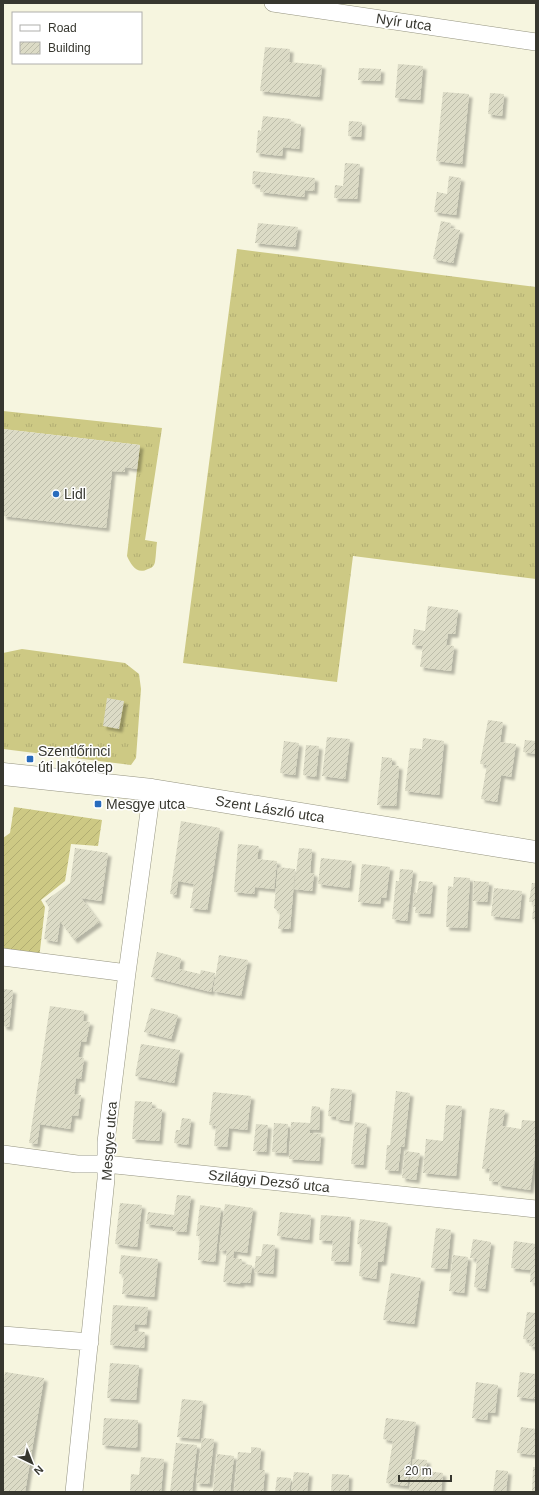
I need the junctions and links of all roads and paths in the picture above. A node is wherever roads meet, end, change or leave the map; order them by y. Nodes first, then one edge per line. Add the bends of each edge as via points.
1 (273, 3) edge
2 (536, 42) edge
3 (3, 774) edge
4 (152, 790) junction
5 (536, 852) edge
6 (3, 958) edge
7 (127, 973) junction
8 (3, 1154) edge
9 (106, 1164) junction
10 (536, 1209) edge
11 (3, 1335) edge
12 (90, 1342) junction
13 (74, 1492) edge

1 - 2 street, Nyír utca
3 - 4 street, Szent László utca
4 - 5 street, Szent László utca
4 - 7 street, Mesgye utca
6 - 7 street
7 - 9 street, Mesgye utca via 106,1142
8 - 9 street, Szilágyi Dezső utca via 77,1164
9 - 10 street, Szilágyi Dezső utca
9 - 12 street, Mesgye utca
11 - 12 street
12 - 13 street, Mesgye utca

